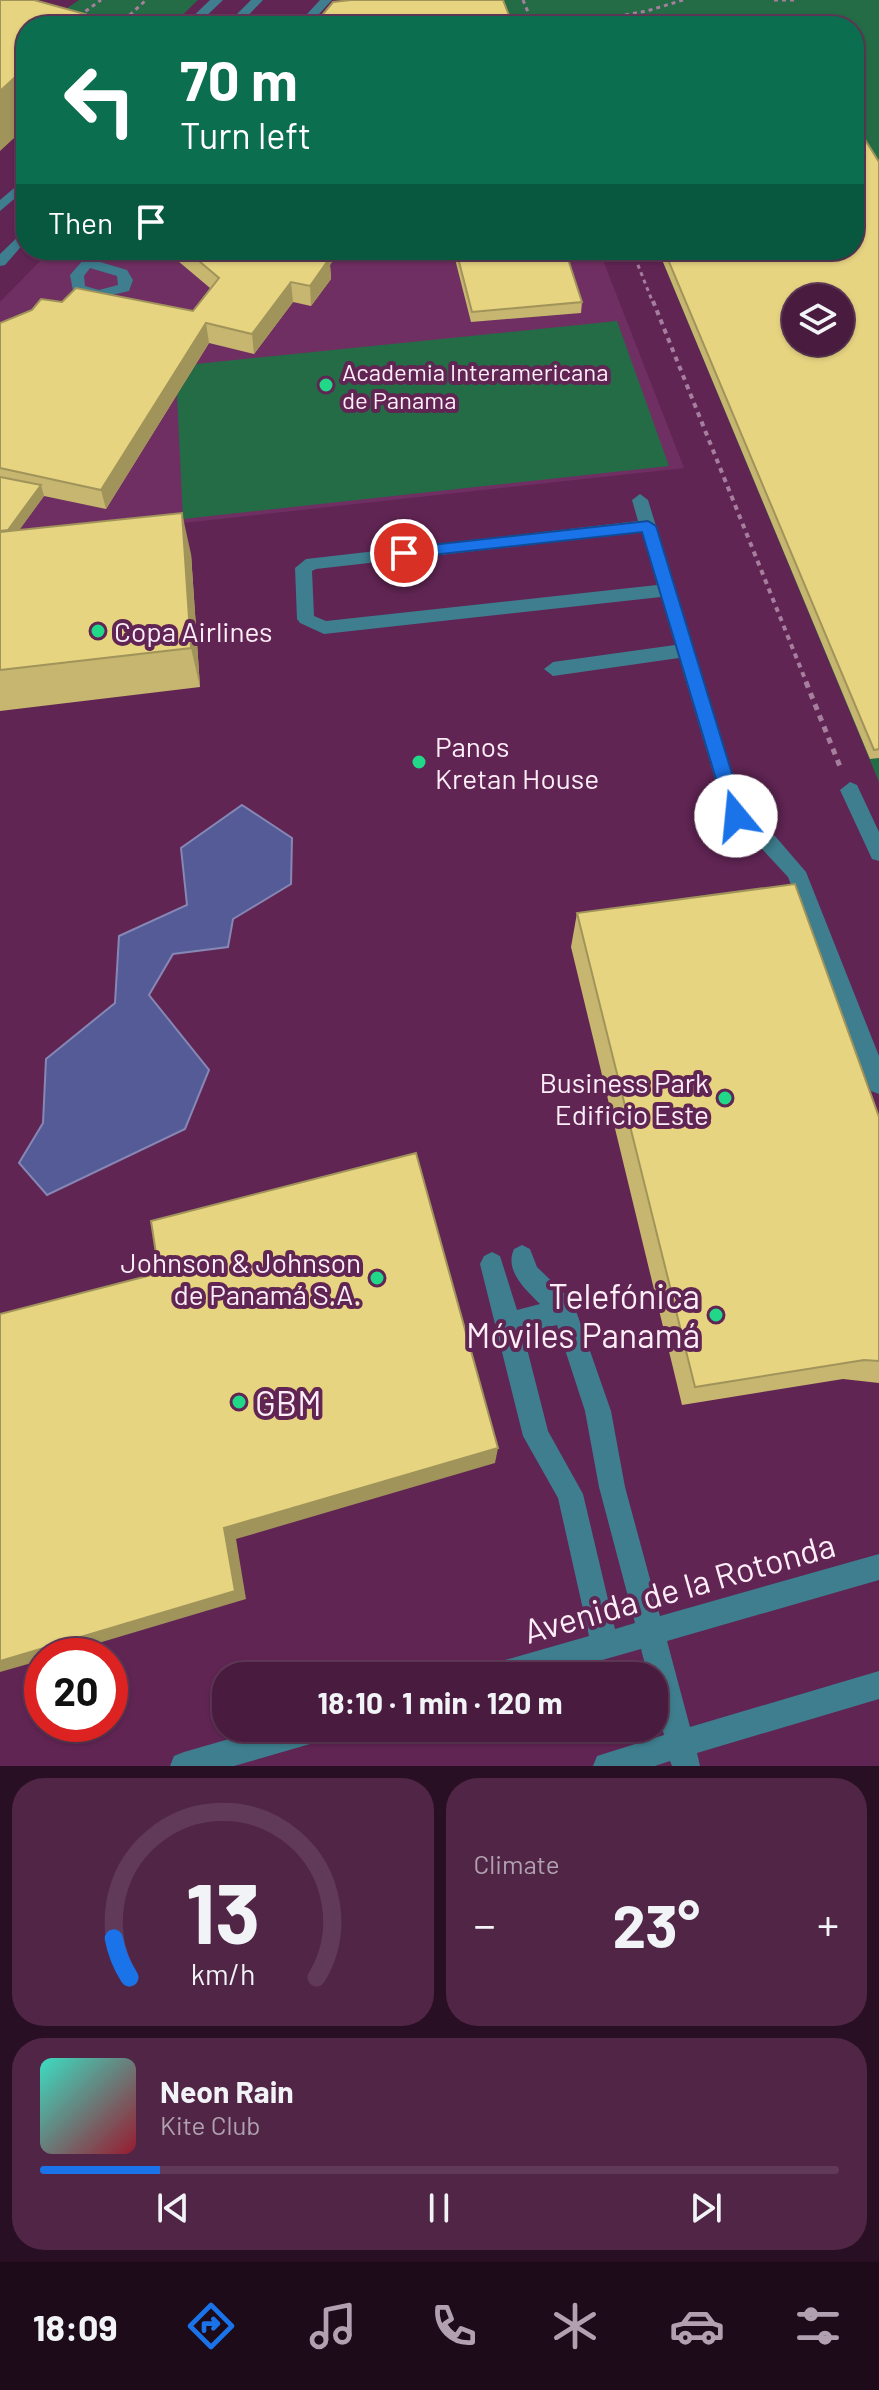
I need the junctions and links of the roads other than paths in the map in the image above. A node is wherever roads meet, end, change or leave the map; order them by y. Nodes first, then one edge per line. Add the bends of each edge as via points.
1 (217, 0) edge
2 (257, 0) edge
3 (326, 0) edge
4 (200, 16) edge
5 (241, 16) edge
6 (311, 16) edge
7 (16, 192) edge
8 (0, 207) edge
9 (16, 244) edge
10 (90, 260) edge
11 (0, 262) edge
12 (87, 263) dead end
13 (640, 500) dead end
14 (648, 526) junction
15 (668, 590) junction
16 (686, 650) junction
17 (553, 669) dead end
18 (850, 790) road end
19 (879, 853) edge
20 (879, 1084) edge
21 (522, 1257) dead end
22 (492, 1264) dead end
23 (564, 1311) junction
24 (509, 1324) junction
25 (879, 1567) edge
26 (652, 1631) junction
27 (605, 1645) junction
28 (546, 1662) edge
29 (879, 1685) edge
30 (268, 1742) edge
31 (682, 1754) edge
32 (184, 1766) edge
33 (607, 1766) edge

1 - 4 street
2 - 5 street
3 - 6 street
7 - 8 street
9 - 11 street
10 - 12 street
13 - 14 street
14 - 15 street
14 - 15 street via 312,563 303,568 306,619 324,628
15 - 16 street
16 - 17 street
16 - 20 street via 736,816 745,832 768,842 796,872
18 - 19 street
21 - 23 street via 527,1274
22 - 24 street
23 - 24 street
23 - 26 street via 598,1411 612,1487
24 - 27 street via 536,1436 570,1494
25 - 26 street, Avenida de la Rotonda
26 - 27 street, Avenida de la Rotonda
26 - 31 street
27 - 28 street, Avenida de la Rotonda
29 - 31 street
30 - 32 street
31 - 33 street

